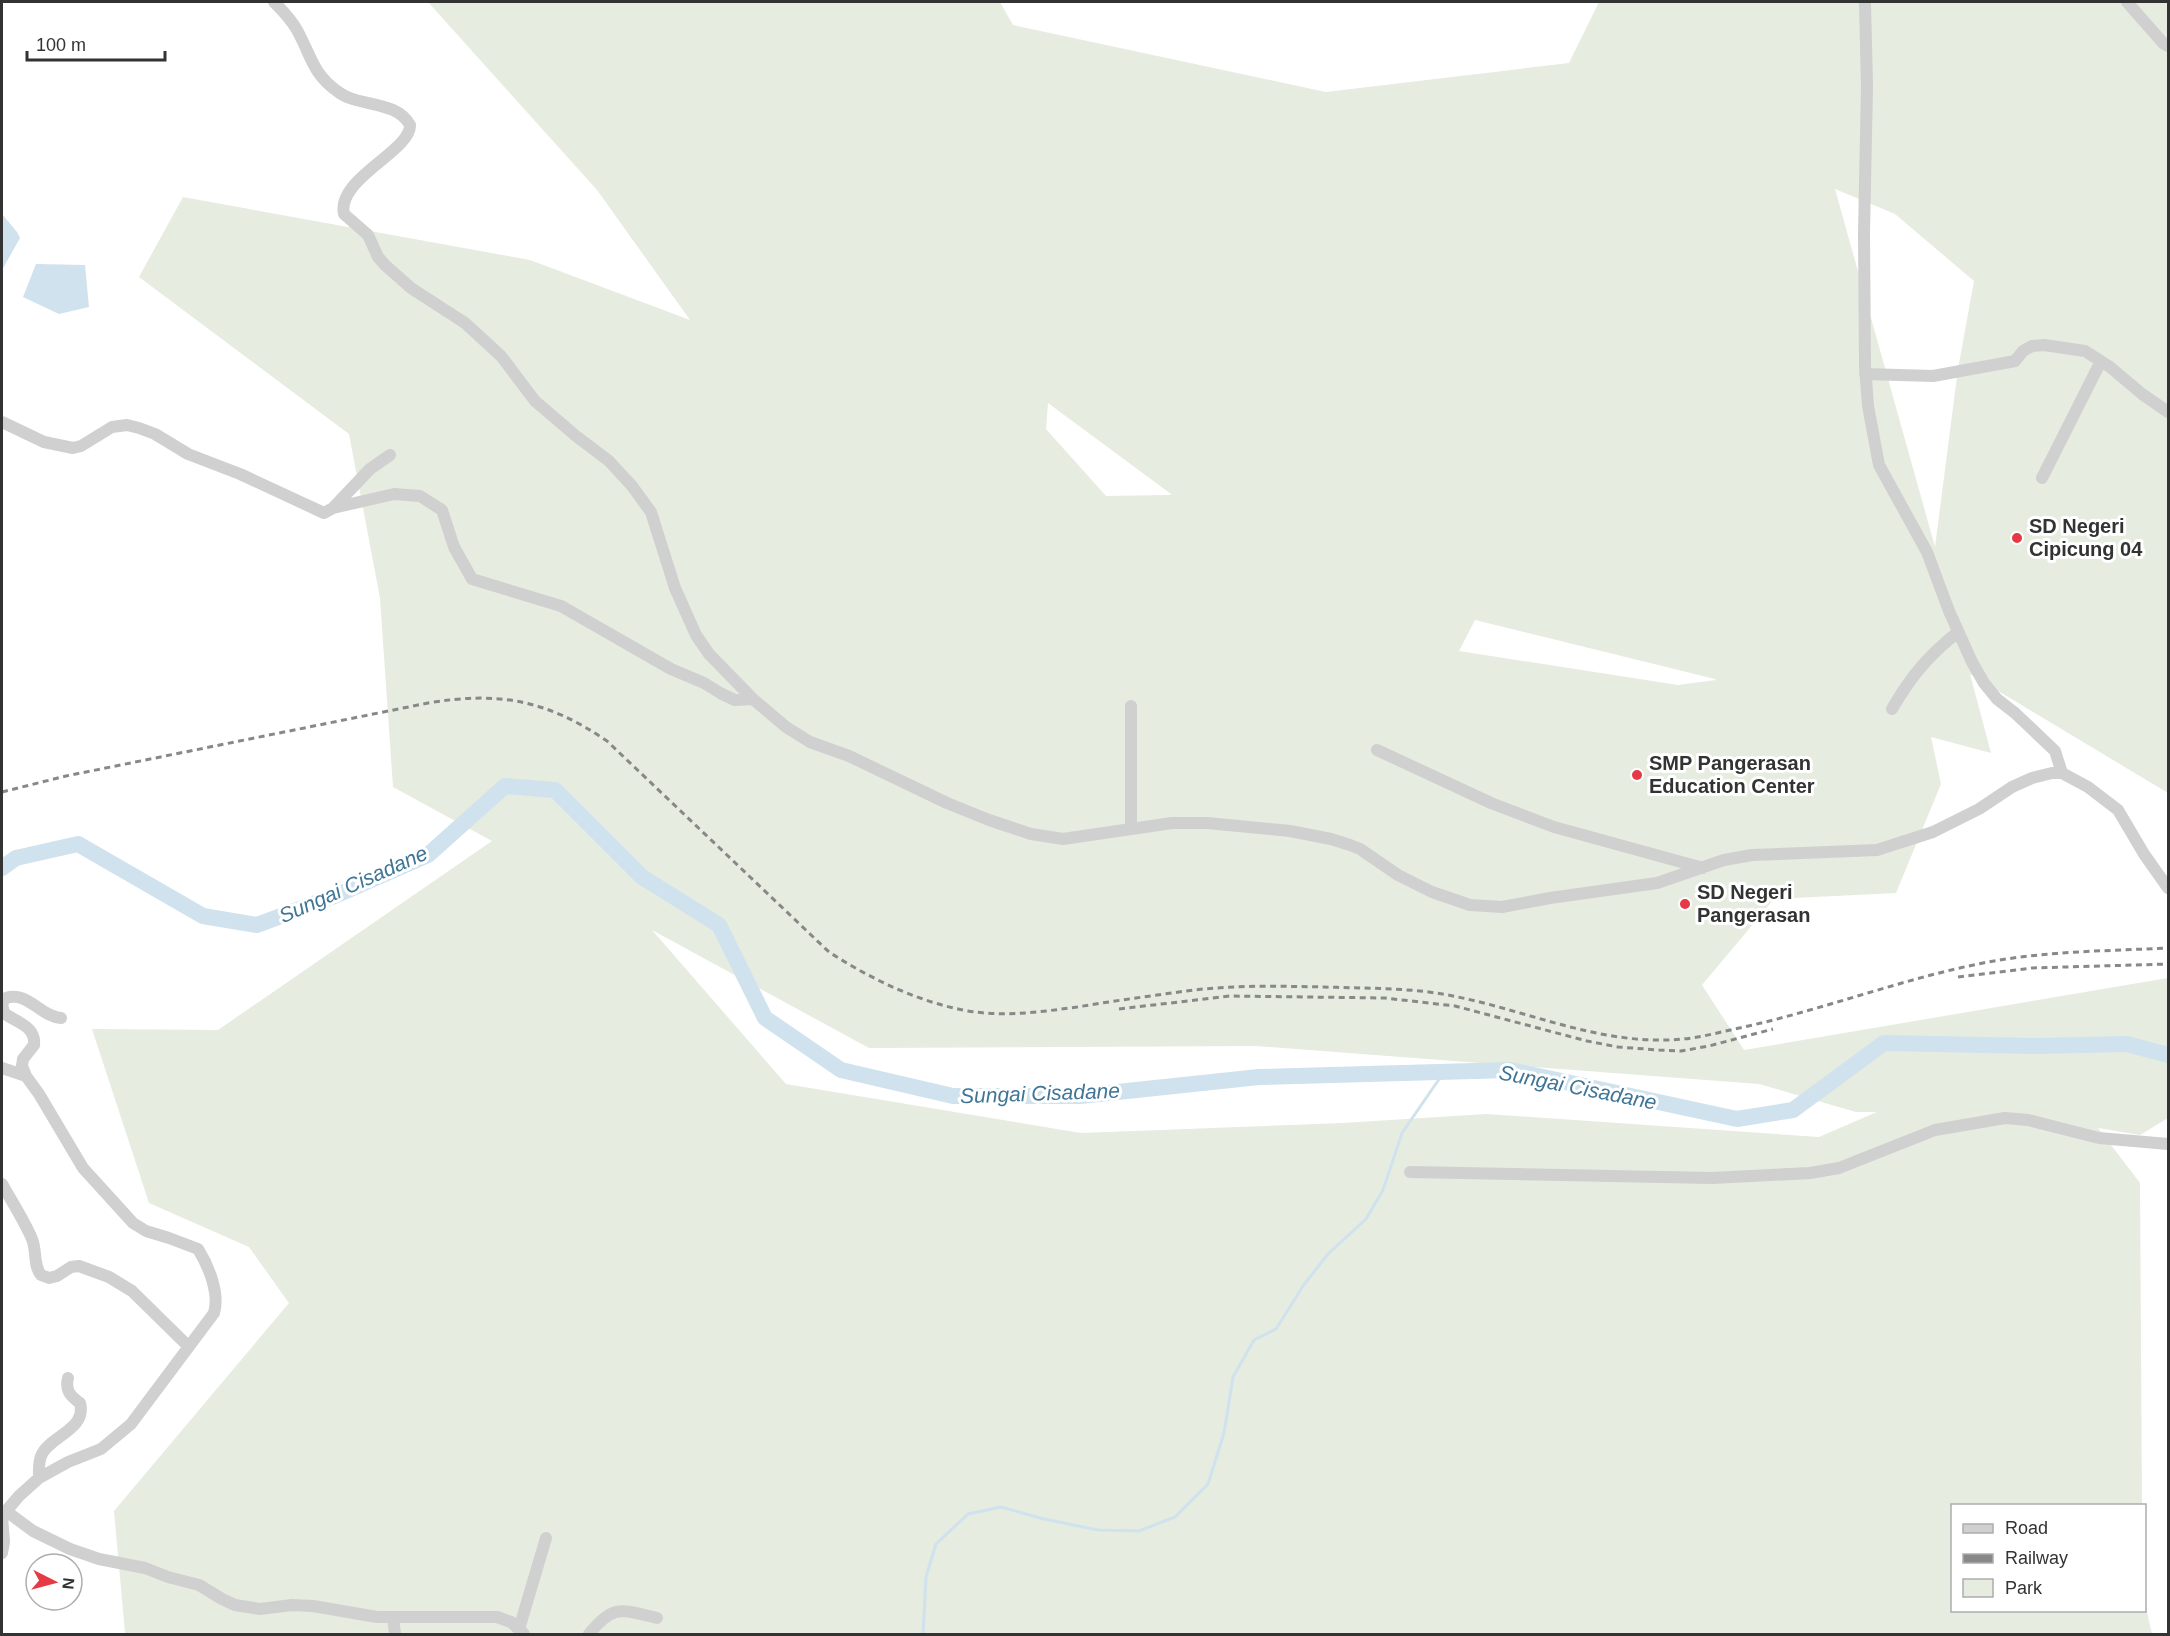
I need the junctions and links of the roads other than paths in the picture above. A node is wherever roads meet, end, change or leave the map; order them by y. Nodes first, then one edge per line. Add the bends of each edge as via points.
1 (274, 2) edge
2 (1865, 2) edge
3 (2127, 2) edge
4 (2169, 46) edge
5 (2101, 361) junction
6 (1865, 374) junction
7 (2169, 412) edge
8 (2, 422) edge
9 (390, 455) dead end
10 (2042, 478) dead end
11 (333, 508) junction
12 (1958, 632) junction
13 (753, 699) junction
14 (1131, 706) dead end
15 (1892, 709) dead end
16 (1377, 750) dead end
17 (2062, 773) junction
18 (1131, 829) junction
19 (1703, 868) junction
20 (2169, 888) edge
21 (61, 1018) dead end
22 (2, 1068) edge
23 (26, 1076) junction
24 (2169, 1144) edge
25 (1410, 1172) dead end
26 (2, 1184) edge
27 (188, 1346) junction
28 (68, 1378) dead end
29 (39, 1478) junction
30 (3, 1514) edge
31 (546, 1538) dead end
32 (2, 1553) edge
33 (393, 1618) junction
34 (657, 1618) dead end
35 (522, 1632) edge
36 (394, 1635) edge
37 (589, 1635) edge

1 - 13 street via 297,29 323,80 346,97 390,109 410,125 401,143 356,184 344,205 344,214 368,235 385,265 411,288 463,322 501,356 535,401 618,469 651,512 675,588 696,635
2 - 6 street
3 - 4 street
5 - 6 street via 2085,351 2044,345 2032,346 2015,361 1947,374
5 - 7 street
5 - 10 street
6 - 12 street via 1880,465 1927,552
8 - 11 street via 44,442 73,448 112,428 139,428 321,513
9 - 11 street
11 - 13 street via 394,494 420,496 442,510 454,548 472,579 561,606 722,694 735,700
12 - 15 street via 1912,676
12 - 17 street via 1984,683 2051,746
13 - 18 street via 810,742 1016,830 1063,839
14 - 18 street
16 - 19 street via 1491,803 1554,827
17 - 19 street via 2032,778 1954,822 1877,850 1764,853
17 - 20 street via 2118,810
18 - 19 street via 1207,823 1331,839 1360,849 1417,886 1491,907 1657,883
21 - 23 street via 20,998 9,997 4,1001 4,1013 27,1027 35,1037 33,1049 22,1061
22 - 23 street
23 - 27 street via 83,1168 126,1216 146,1231 187,1244 201,1254 212,1279 216,1306
24 - 25 street via 2099,1138 2005,1118 1935,1130 1839,1168 1810,1173 1712,1178
26 - 27 street via 31,1236 41,1275 49,1278 79,1266 109,1278 132,1291
27 - 29 street via 145,1408 120,1435 101,1449
28 - 29 street via 68,1393 80,1403 81,1410 73,1426 44,1450
29 - 30 street
30 - 32 street
30 - 33 street via 61,1545 199,1585 236,1605 260,1609 313,1606
31 - 35 street
33 - 35 street via 497,1617
33 - 36 street
34 - 37 street via 616,1611 602,1618

